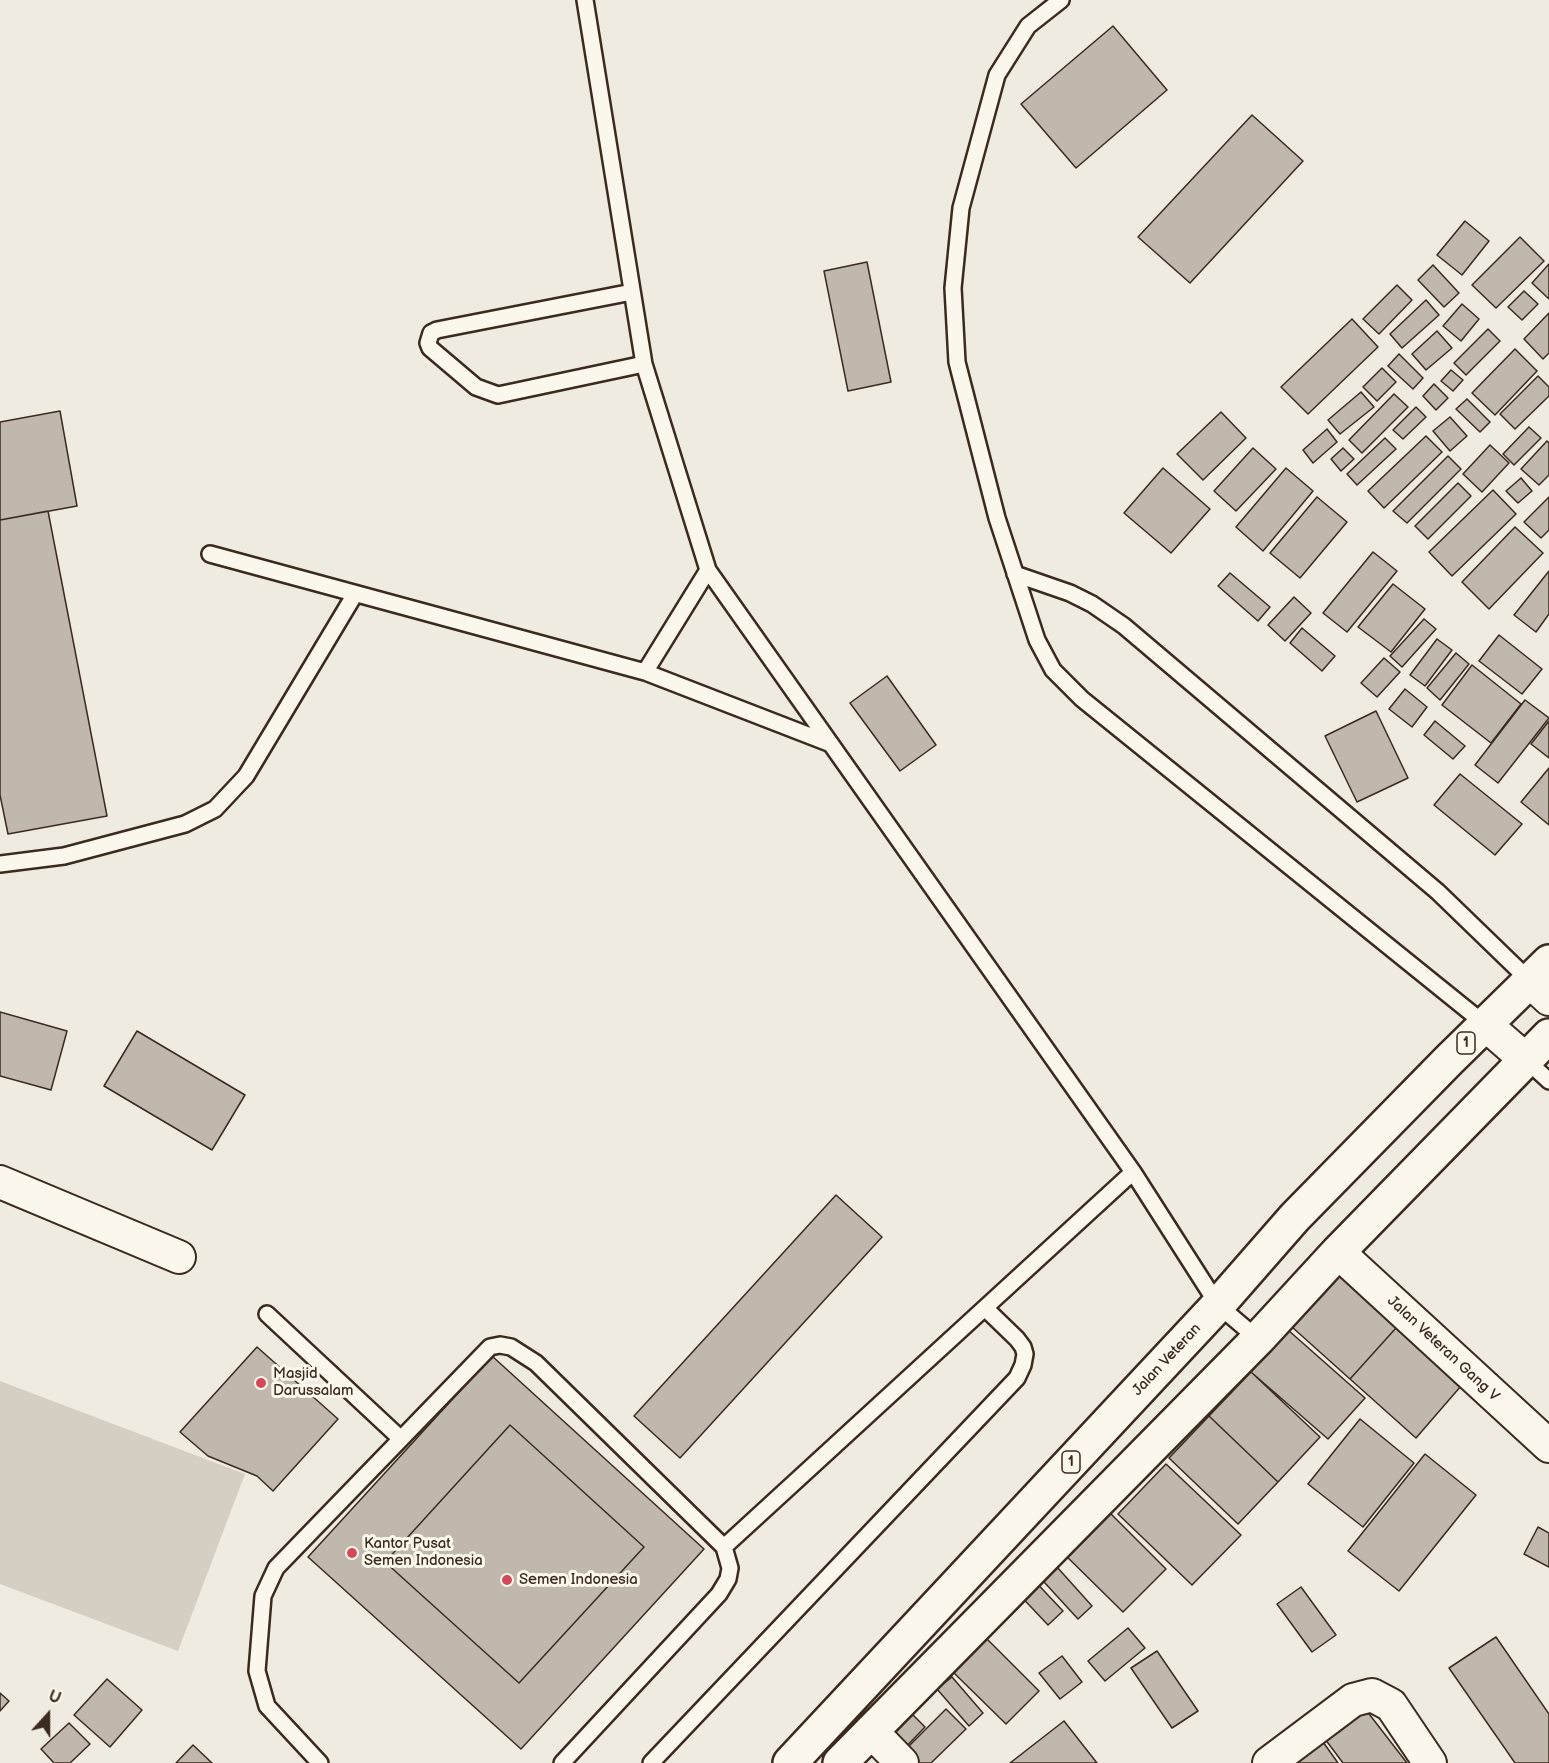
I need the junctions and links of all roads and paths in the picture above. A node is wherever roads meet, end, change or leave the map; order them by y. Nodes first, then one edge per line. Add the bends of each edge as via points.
1 (585, 0) edge
2 (1060, 0) edge
3 (632, 292) junction
4 (644, 364) junction
5 (210, 554) dead end
6 (708, 570) junction
7 (1015, 574) junction
8 (355, 594) junction
9 (645, 672) junction
10 (831, 744) junction
11 (0, 864) edge
12 (1543, 981) edge
13 (1486, 1025) junction
14 (1549, 1036) edge
15 (1525, 1059) junction
16 (1549, 1081) edge
17 (1133, 1172) junction
18 (0, 1182) edge
19 (1338, 1252) junction
20 (179, 1257) dead end
21 (1218, 1305) junction
22 (985, 1308) junction
23 (267, 1314) dead end
24 (1258, 1339) junction
25 (401, 1439) junction
26 (1549, 1446) edge
27 (724, 1547) junction
28 (871, 1731) junction
29 (320, 1763) edge
30 (562, 1763) edge
31 (651, 1763) edge
32 (790, 1763) edge
33 (840, 1763) edge
34 (902, 1763) edge
35 (1269, 1763) edge
36 (1430, 1763) edge

1 - 3 lane
2 - 7 lane via 1028,26 997,75 961,208 953,288 957,362
3 - 4 lane
3 - 4 lane via 437,330 430,333 428,343 476,387 498,395
4 - 6 lane
5 - 8 lane
6 - 9 lane
6 - 10 lane
7 - 12 lane via 1070,593 1124,626
7 - 13 lane via 1036,640 1053,670 1082,699
8 - 9 lane
8 - 11 lane via 246,776 215,808 185,824 64,856
9 - 10 lane
10 - 17 lane
12 - 13 highway, Jalan Veteran / 1
13 - 15 street
13 - 21 highway, Jalan Veteran / 1 via 1295,1217
14 - 15 highway
15 - 16 lane
15 - 19 highway
17 - 21 lane
17 - 22 lane
18 - 20 street
19 - 24 highway
19 - 26 street, Jalan Veteran Gang V
21 - 24 lane
21 - 32 highway, Jalan Veteran / 1
22 - 27 lane
22 - 31 lane via 1023,1347 1023,1365 1017,1378
23 - 25 lane
24 - 28 highway
25 - 27 lane via 490,1347 511,1347 536,1363
25 - 29 lane via 276,1568 263,1596 257,1671 267,1707
27 - 30 lane via 730,1568 719,1594
28 - 33 highway
28 - 34 street
35 - 36 street via 1353,1700 1372,1695 1390,1705

